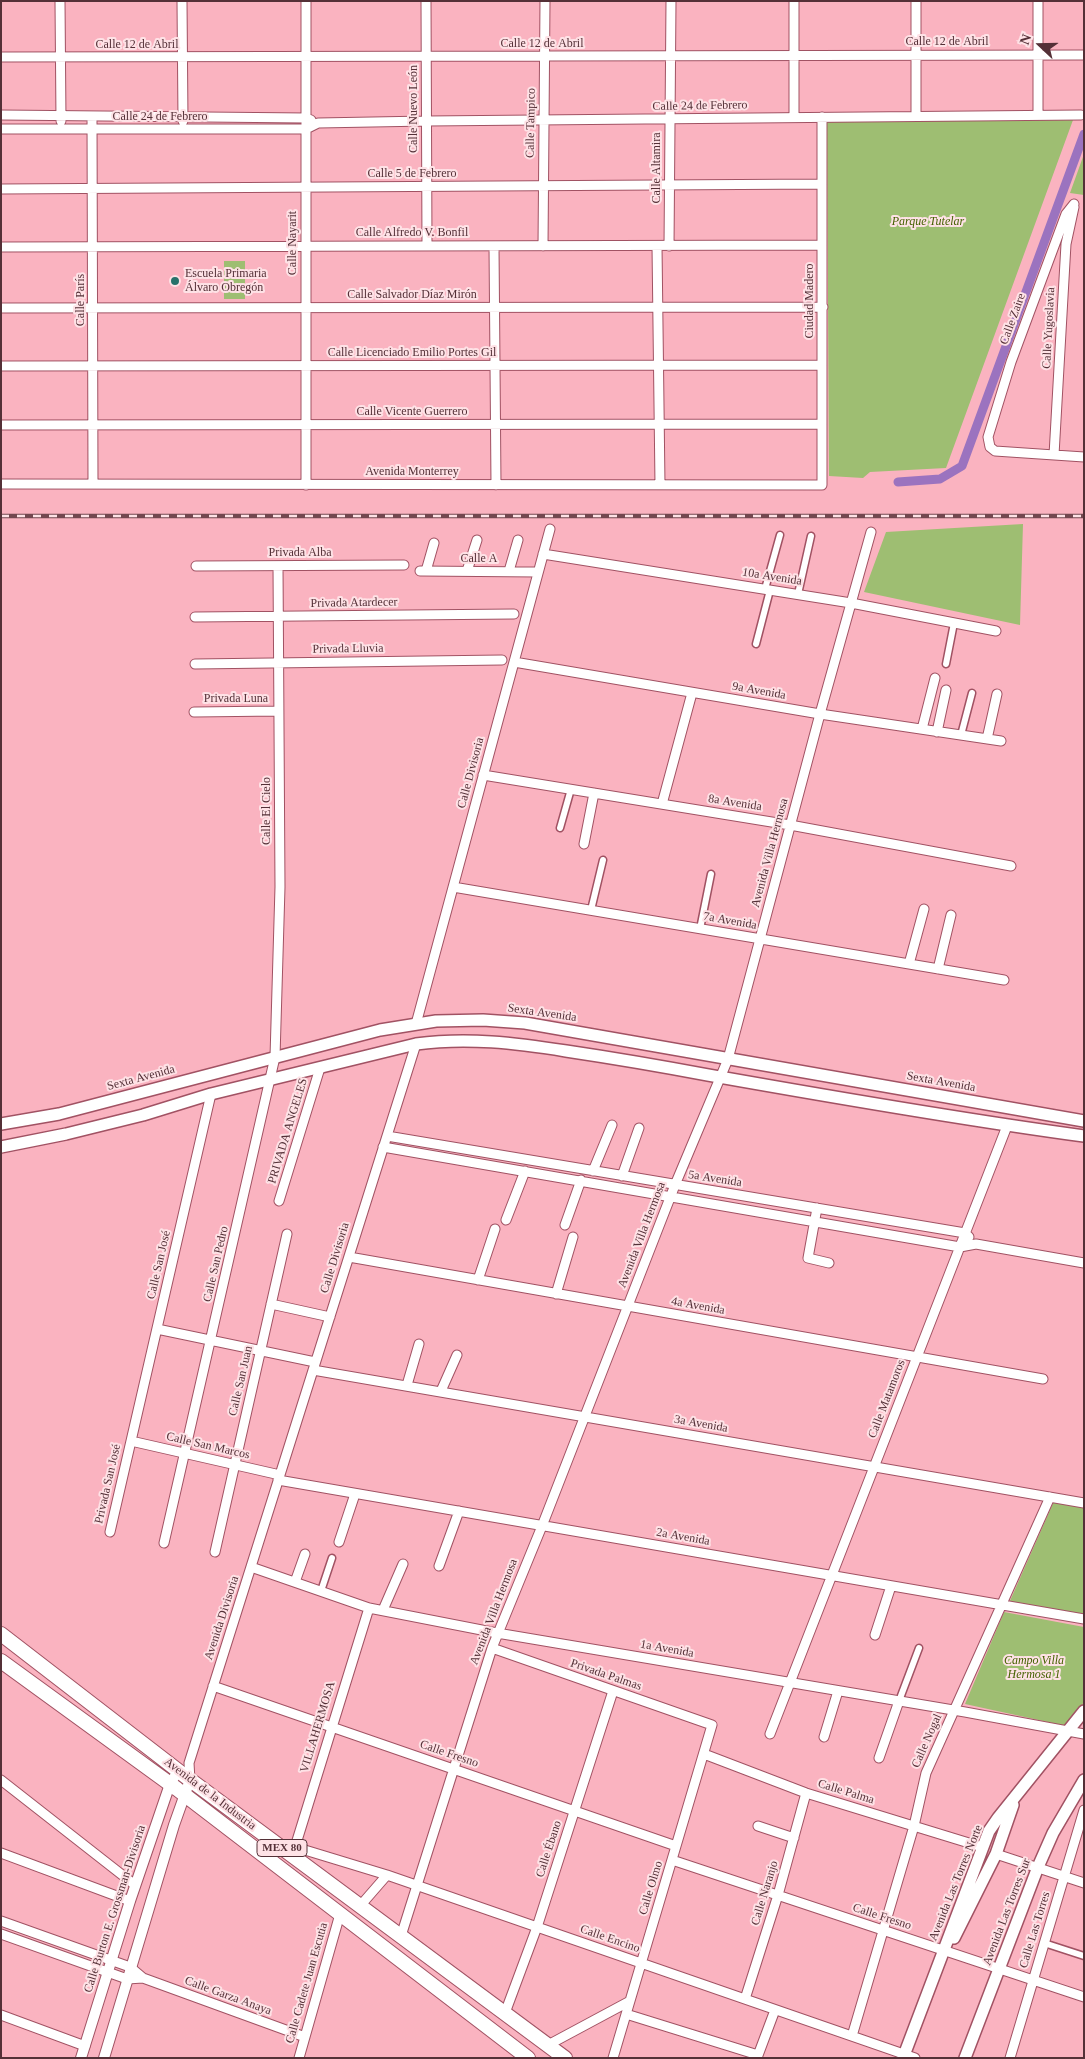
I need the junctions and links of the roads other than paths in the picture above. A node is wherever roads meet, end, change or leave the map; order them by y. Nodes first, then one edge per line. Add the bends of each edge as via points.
1 (60, 1) edge
2 (182, 1) edge
3 (306, 1) edge
4 (426, 1) edge
5 (545, 1) edge
6 (671, 1) edge
7 (794, 1) edge
8 (916, 1) edge
9 (1038, 1) edge
10 (794, 55) junction
11 (917, 55) junction
12 (1038, 55) junction
13 (1084, 55) edge
14 (426, 56) junction
15 (545, 56) junction
16 (670, 56) junction
17 (1, 57) edge
18 (61, 57) junction
19 (182, 57) junction
20 (306, 57) junction
21 (1, 115) edge
22 (1038, 115) junction
23 (61, 116) junction
24 (92, 116) junction
25 (916, 116) junction
26 (1082, 116) dead end
27 (183, 117) junction
28 (794, 117) junction
29 (822, 117) junction
30 (306, 118) junction
31 (670, 118) junction
32 (544, 120) junction
33 (426, 121) junction
34 (318, 123) junction
35 (1, 129) edge
36 (306, 129) junction
37 (61, 130) junction
38 (92, 130) junction
39 (182, 130) junction
40 (822, 184) junction
41 (669, 185) junction
42 (427, 186) junction
43 (543, 186) junction
44 (306, 187) junction
45 (92, 188) junction
46 (1, 189) edge
47 (1079, 202) edge
48 (822, 245) junction
49 (93, 246) junction
50 (306, 246) junction
51 (427, 246) junction
52 (494, 246) junction
53 (542, 246) junction
54 (657, 246) junction
55 (669, 246) junction
56 (1, 247) edge
57 (306, 307) junction
58 (495, 307) junction
59 (658, 307) junction
60 (823, 307) junction
61 (1, 308) edge
62 (93, 308) junction
63 (1, 366) edge
64 (93, 366) junction
65 (306, 366) junction
66 (495, 366) junction
67 (659, 366) junction
68 (822, 366) junction
69 (822, 424) junction
70 (1, 425) edge
71 (93, 425) junction
72 (306, 425) junction
73 (496, 425) junction
74 (659, 425) junction
75 (1054, 455) junction
76 (1084, 457) edge
77 (1, 484) edge
78 (93, 484) junction
79 (306, 484) junction
80 (496, 485) junction
81 (660, 485) junction
82 (822, 485) joint
83 (550, 529) dead end
84 (871, 532) dead end
85 (780, 536) dead end
86 (811, 536) dead end
87 (477, 540) dead end
88 (518, 540) dead end
89 (434, 543) dead end
90 (543, 554) junction
91 (404, 565) dead end
92 (196, 566) dead end
93 (278, 566) junction
94 (467, 571) junction
95 (509, 572) junction
96 (538, 572) junction
97 (767, 589) junction
98 (798, 594) junction
99 (851, 602) junction
100 (514, 614) dead end
101 (278, 616) junction
102 (195, 617) dead end
103 (954, 623) junction
104 (996, 631) dead end
105 (756, 644) dead end
106 (502, 660) dead end
107 (514, 662) junction
108 (278, 663) junction
109 (195, 664) dead end
110 (946, 664) dead end
111 (935, 678) dead end
112 (946, 690) dead end
113 (692, 693) junction
114 (972, 693) dead end
115 (997, 694) dead end
116 (194, 712) dead end
117 (278, 712) junction
118 (820, 714) junction
119 (922, 730) junction
120 (937, 732) junction
121 (961, 735) junction
122 (987, 739) junction
123 (1001, 741) dead end
124 (483, 775) junction
125 (571, 789) junction
126 (594, 793) junction
127 (662, 804) junction
128 (790, 825) junction
129 (560, 828) dead end
130 (584, 844) dead end
131 (603, 860) dead end
132 (1011, 866) dead end
133 (711, 874) dead end
134 (453, 887) junction
135 (924, 909) dead end
136 (591, 910) junction
137 (951, 915) dead end
138 (700, 929) junction
139 (760, 939) junction
140 (909, 964) junction
141 (938, 969) junction
142 (1004, 980) dead end
143 (416, 1024) junction
144 (416, 1044) junction
145 (275, 1057) junction
146 (728, 1059) junction
147 (320, 1068) junction
148 (719, 1077) junction
149 (271, 1080) junction
150 (211, 1094) junction
151 (1084, 1120) edge
152 (1, 1124) edge
153 (612, 1125) dead end
154 (1007, 1126) junction
155 (639, 1128) dead end
156 (387, 1136) junction
157 (1084, 1136) edge
158 (383, 1147) junction
159 (1, 1148) edge
160 (488, 1153) junction
161 (536, 1162) junction
162 (485, 1164) junction
163 (529, 1171) junction
164 (593, 1171) junction
165 (622, 1176) junction
166 (580, 1180) junction
167 (675, 1185) junction
168 (671, 1195) junction
169 (279, 1201) dead end
170 (817, 1208) junction
171 (506, 1220) dead end
172 (814, 1221) junction
173 (565, 1225) dead end
174 (495, 1229) dead end
175 (965, 1233) junction
176 (287, 1234) dead end
177 (574, 1237) dead end
178 (976, 1244) junction
179 (960, 1247) junction
180 (349, 1257) junction
181 (828, 1263) dead end
182 (1084, 1263) edge
183 (478, 1280) junction
184 (556, 1294) junction
185 (271, 1304) junction
186 (627, 1306) junction
187 (330, 1317) junction
188 (157, 1329) junction
189 (211, 1340) junction
190 (419, 1344) dead end
191 (261, 1351) junction
192 (457, 1355) dead end
193 (917, 1356) junction
194 (314, 1366) junction
195 (1043, 1378) dead end
196 (406, 1385) junction
197 (441, 1391) junction
198 (584, 1417) junction
199 (131, 1441) junction
200 (185, 1454) junction
201 (234, 1465) junction
202 (874, 1466) junction
203 (279, 1478) junction
204 (355, 1494) junction
205 (1050, 1498) junction
206 (1084, 1503) edge
207 (459, 1512) junction
208 (542, 1526) junction
209 (110, 1532) dead end
210 (339, 1542) dead end
211 (164, 1543) dead end
212 (215, 1552) dead end
213 (305, 1554) dead end
214 (332, 1558) dead end
215 (403, 1564) dead end
216 (439, 1566) dead end
217 (251, 1567) junction
218 (831, 1576) junction
219 (295, 1582) junction
220 (891, 1586) junction
221 (321, 1591) junction
222 (1001, 1605) junction
223 (369, 1608) junction
224 (383, 1610) junction
225 (1084, 1619) edge
226 (497, 1633) junction
227 (1, 1634) edge
228 (874, 1635) dead end
229 (492, 1648) junction
230 (919, 1648) dead end
231 (1, 1660) edge
232 (790, 1682) junction
233 (214, 1686) junction
234 (838, 1690) junction
235 (613, 1691) junction
236 (899, 1701) junction
237 (954, 1710) junction
238 (1084, 1711) edge
239 (712, 1725) joint
240 (332, 1726) junction
241 (1069, 1731) junction
242 (770, 1734) dead end
243 (1084, 1734) edge
244 (824, 1736) dead end
245 (704, 1754) junction
246 (879, 1758) dead end
247 (183, 1767) junction
248 (453, 1768) junction
249 (1, 1780) edge
250 (190, 1780) junction
251 (1084, 1780) edge
252 (170, 1784) junction
253 (1, 1787) edge
254 (17, 1793) junction
255 (806, 1793) junction
256 (184, 1795) junction
257 (1016, 1796) junction
258 (574, 1810) junction
259 (1084, 1810) edge
260 (758, 1826) dead end
261 (914, 1826) junction
262 (794, 1838) junction
263 (676, 1846) junction
264 (982, 1847) junction
265 (292, 1850) junction
266 (1, 1853) edge
267 (996, 1854) junction
268 (672, 1860) junction
269 (1038, 1867) junction
270 (388, 1875) junction
271 (1064, 1876) junction
272 (1084, 1882) edge
273 (135, 1885) junction
274 (417, 1886) junction
275 (778, 1895) junction
276 (130, 1901) junction
277 (360, 1906) junction
278 (340, 1914) junction
279 (1, 1921) edge
280 (537, 1927) junction
281 (882, 1930) junction
282 (1, 1934) edge
283 (401, 1936) junction
284 (372, 1939) junction
285 (1044, 1943) junction
286 (944, 1953) junction
287 (1084, 1956) edge
288 (110, 1961) junction
289 (642, 1963) junction
290 (130, 1968) junction
291 (1000, 1969) junction
292 (107, 1973) junction
293 (143, 1978) junction
294 (127, 1979) junction
295 (1033, 1980) junction
296 (1084, 1997) edge
297 (745, 1999) junction
298 (630, 2001) junction
299 (775, 2010) junction
300 (505, 2013) junction
301 (626, 2014) junction
302 (1, 2015) edge
303 (852, 2036) junction
304 (305, 2037) junction
305 (548, 2045) junction
306 (85, 2046) junction
307 (758, 2056) edge
308 (907, 2056) edge
309 (524, 2057) edge
310 (81, 2058) edge
311 (104, 2058) edge
312 (299, 2058) edge
313 (565, 2058) edge
314 (613, 2058) edge
315 (965, 2058) edge
316 (1010, 2058) edge

1 - 18 street
2 - 19 street
3 - 20 street, Calle Nayarit
4 - 14 street, Calle Nuevo León
5 - 15 street, Calle Tampico
6 - 16 street, Calle Altamira
7 - 10 street
8 - 11 street
9 - 12 street
10 - 11 street, Calle 12 de Abril
10 - 16 street, Calle 12 de Abril
10 - 28 street
11 - 12 street, Calle 12 de Abril
11 - 25 street
12 - 13 street, Calle 12 de Abril
12 - 22 street
14 - 15 street, Calle 12 de Abril
14 - 20 street, Calle 12 de Abril
14 - 33 street, Calle Nuevo León
15 - 16 street, Calle 12 de Abril
15 - 32 street, Calle Tampico
16 - 31 street, Calle Altamira
17 - 18 street, Calle 12 de Abril
18 - 19 street, Calle 12 de Abril
18 - 23 street
19 - 20 street, Calle 12 de Abril
19 - 27 street
20 - 30 street, Calle Nayarit
21 - 23 street, Calle 24 de Febrero
22 - 25 street, Calle 24 de Febrero
22 - 26 street, Calle 24 de Febrero
23 - 24 street, Calle 24 de Febrero
23 - 37 street
24 - 27 street, Calle 24 de Febrero
24 - 38 street, Calle París
25 - 29 street, Calle 24 de Febrero
27 - 30 street, Calle 24 de Febrero
27 - 39 street
28 - 29 street, Calle 24 de Febrero
28 - 31 street, Calle 24 de Febrero
29 - 40 street, Ciudad Madero
30 - 34 street, Calle 24 de Febrero
30 - 36 street, Calle Nayarit
31 - 32 street, Calle 24 de Febrero
31 - 41 street, Calle Altamira
32 - 33 street, Calle 24 de Febrero
32 - 43 street, Calle Tampico
33 - 34 street, Calle 24 de Febrero
33 - 42 street, Calle Nuevo León
34 - 36 street, Calle 24 de Febrero
35 - 37 street, Calle 24 de Febrero
36 - 39 street, Calle 24 de Febrero
36 - 44 street, Calle Nayarit
37 - 38 street, Calle 24 de Febrero
38 - 39 street, Calle 24 de Febrero
38 - 45 street, Calle París
40 - 41 street, Calle 5 de Febrero
40 - 48 street, Ciudad Madero
41 - 43 street, Calle 5 de Febrero
41 - 55 street, Calle Altamira
42 - 43 street, Calle 5 de Febrero
42 - 44 street, Calle 5 de Febrero
42 - 51 street, Calle Nuevo León
43 - 53 street, Calle Tampico
44 - 45 street, Calle 5 de Febrero
44 - 50 street, Calle Nayarit
45 - 46 street, Calle 5 de Febrero
45 - 49 street, Calle París
47 - 75 street, Calle Yugoslavia via 1066,244
47 - 75 street, Calle Zaire via 1066,214 1011,362 988,437 990,447 995,451
48 - 55 street, Calle Alfredo V. Bonfil
48 - 60 street, Ciudad Madero
49 - 50 street, Calle Alfredo V. Bonfil
49 - 56 street, Calle Alfredo V. Bonfil
49 - 62 street, Calle París
50 - 51 street, Calle Alfredo V. Bonfil
50 - 57 street, Calle Nayarit
51 - 52 street, Calle Alfredo V. Bonfil
52 - 53 street, Calle Alfredo V. Bonfil
52 - 58 street
53 - 54 street, Calle Alfredo V. Bonfil
54 - 55 street, Calle Alfredo V. Bonfil
54 - 59 street
57 - 58 street, Calle Salvador Díaz Mirón
57 - 62 street, Calle Salvador Díaz Mirón
57 - 65 street, Calle Nayarit
58 - 59 street, Calle Salvador Díaz Mirón
58 - 66 street
59 - 60 street, Calle Salvador Díaz Mirón
59 - 67 street
60 - 68 street, Ciudad Madero
61 - 62 street, Calle Salvador Díaz Mirón
62 - 64 street, Calle París
63 - 64 street, Calle Licenciado Emilio Portes Gil
64 - 65 street, Calle Licenciado Emilio Portes Gil
64 - 71 street, Calle París
65 - 66 street, Calle Licenciado Emilio Portes Gil
65 - 72 street, Calle Nayarit
66 - 67 street, Calle Licenciado Emilio Portes Gil
66 - 73 street
67 - 68 street, Calle Licenciado Emilio Portes Gil
67 - 74 street
68 - 69 street, Ciudad Madero
69 - 74 street, Calle Vicente Guerrero
69 - 82 street, Ciudad Madero
70 - 71 street, Calle Vicente Guerrero
71 - 72 street, Calle Vicente Guerrero
71 - 78 street, Calle París
72 - 73 street, Calle Vicente Guerrero
72 - 79 street, Calle Nayarit
73 - 74 street, Calle Vicente Guerrero
73 - 80 street
74 - 81 street
75 - 76 street
77 - 78 street, Avenida Monterrey
78 - 79 street, Avenida Monterrey
79 - 80 street, Avenida Monterrey
80 - 81 street, Avenida Monterrey
81 - 82 street, Avenida Monterrey
83 - 90 street, Calle Divisoria
84 - 99 street, Avenida Villa Hermosa
85 - 97 street
86 - 98 street
87 - 94 street
88 - 95 street
89 - 94 street, Calle A via 423,571
90 - 96 street, Calle Divisoria
90 - 97 street, 10a Avenida
91 - 93 street, Privada Alba
92 - 93 street, Privada Alba
93 - 101 street, Calle El Cielo
94 - 95 street, Calle A
95 - 96 street, Calle A
96 - 107 street, Calle Divisoria
97 - 98 street, 10a Avenida
97 - 105 street
98 - 99 street, 10a Avenida
99 - 103 street, 10a Avenida
99 - 118 street, Avenida Villa Hermosa
100 - 101 street, Privada Atardecer
101 - 102 street, Privada Atardecer
101 - 108 street, Calle El Cielo
103 - 104 street, 10a Avenida
103 - 110 street
106 - 108 street, Privada Lluvia
107 - 113 street, 9a Avenida
107 - 124 street, Calle Divisoria
108 - 109 street, Privada Lluvia
108 - 117 street, Calle El Cielo
111 - 119 street
112 - 120 street
113 - 118 street, 9a Avenida
113 - 127 street
114 - 121 street
115 - 122 street
116 - 117 street, Privada Luna
117 - 145 street, Calle El Cielo via 280,887
118 - 119 street, 9a Avenida
118 - 128 street, Avenida Villa Hermosa
119 - 120 street, 9a Avenida
120 - 121 street, 9a Avenida
121 - 122 street, 9a Avenida
122 - 123 street, 9a Avenida
124 - 125 street, 8a Avenida
124 - 134 street, Calle Divisoria
125 - 126 street, 8a Avenida
125 - 129 street
126 - 127 street, 8a Avenida
126 - 130 street
127 - 128 street, 8a Avenida
128 - 132 street, 8a Avenida
128 - 139 street, Avenida Villa Hermosa
131 - 136 street
133 - 138 street
134 - 136 street, 7a Avenida
134 - 143 street, Calle Divisoria
135 - 140 street
136 - 138 street, 7a Avenida
137 - 141 street
138 - 139 street, 7a Avenida
139 - 140 street, 7a Avenida
139 - 146 street, Avenida Villa Hermosa
140 - 141 street, 7a Avenida
141 - 142 street, 7a Avenida
143 - 145 main road, Sexta Avenida
143 - 146 main road, Sexta Avenida via 444,1020 526,1023
144 - 147 main road
144 - 148 main road via 476,1040 521,1044
144 - 156 street, Calle Divisoria
145 - 149 street, Calle El Cielo
145 - 152 main road, Sexta Avenida via 59,1114
146 - 148 street, Avenida Villa Hermosa
146 - 151 main road, Sexta Avenida
147 - 149 main road
147 - 169 street, PRIVADA ANGELES
148 - 154 main road
148 - 167 street, Avenida Villa Hermosa
149 - 150 main road
149 - 189 street, Calle San Pedro
150 - 159 main road via 66,1134
150 - 188 street, Calle San José
153 - 164 street
154 - 157 main road
154 - 175 street, Calle Matamoros
155 - 165 street
156 - 158 street, Calle Divisoria
156 - 160 street, 5a Avenida
158 - 162 street, 5a Avenida
158 - 180 street, Calle Divisoria
160 - 161 street, 5a Avenida
160 - 162 street
161 - 163 street
161 - 164 street, 5a Avenida
162 - 163 street, 5a Avenida
163 - 166 street, 5a Avenida
163 - 171 street
164 - 165 street, 5a Avenida
165 - 167 street, 5a Avenida
166 - 168 street, 5a Avenida
166 - 173 street
167 - 168 street, Avenida Villa Hermosa
167 - 170 street, 5a Avenida
168 - 172 street, 5a Avenida
168 - 186 street, Avenida Villa Hermosa
170 - 172 street
170 - 175 street, 5a Avenida
172 - 179 street, 5a Avenida
172 - 181 street via 808,1258
174 - 183 street
175 - 178 street
175 - 179 street, Calle Matamoros
176 - 185 street, Calle San Juan
177 - 184 street
178 - 179 street, 5a Avenida
178 - 182 street, 5a Avenida
179 - 193 street, Calle Matamoros
180 - 183 street, 4a Avenida
180 - 187 street, Calle Divisoria
183 - 184 street, 4a Avenida
184 - 186 street, 4a Avenida
185 - 187 street
185 - 191 street, Calle San Juan
186 - 193 street, 4a Avenida
186 - 198 street, Avenida Villa Hermosa
187 - 194 street, Calle Divisoria
188 - 189 street, 3a Avenida
188 - 199 street, Calle San José
189 - 191 street, 3a Avenida
189 - 200 street, Calle San Pedro
190 - 196 street
191 - 194 street, 3a Avenida
191 - 201 street, Calle San Juan
192 - 197 street
193 - 195 street, 4a Avenida
193 - 202 street, Calle Matamoros
194 - 196 street, 3a Avenida
194 - 203 street, Calle Divisoria
196 - 197 street, 3a Avenida
197 - 198 street, 3a Avenida
198 - 202 street, 3a Avenida
198 - 208 street, Avenida Villa Hermosa
199 - 200 street, Calle San Marcos
199 - 209 street, Privada San José
200 - 201 street, Calle San Marcos
200 - 211 street, Calle San Pedro
201 - 203 street, Calle San Marcos
201 - 212 street, Calle San Juan
202 - 205 street, 3a Avenida
202 - 218 street, Calle Matamoros
203 - 204 street, 2a Avenida
203 - 217 street, Avenida Divisoria
204 - 207 street, 2a Avenida
204 - 210 street
205 - 206 street, 3a Avenida
205 - 222 street, Calle Nogal
207 - 208 street, 2a Avenida
207 - 216 street
208 - 218 street, 2a Avenida
208 - 226 street, Avenida Villa Hermosa
213 - 219 street
214 - 221 street
215 - 224 street
217 - 219 street, 1a Avenida
217 - 233 street, Avenida Divisoria
218 - 220 street, 2a Avenida
218 - 232 street, Calle Matamoros
219 - 221 street, 1a Avenida
220 - 222 street, 2a Avenida
220 - 228 street
221 - 223 street, 1a Avenida
222 - 225 street, 2a Avenida
222 - 237 street, Calle Nogal
223 - 224 street, 1a Avenida
223 - 240 street, VILLAHERMOSA
224 - 226 street, 1a Avenida
226 - 229 street, Avenida Villa Hermosa
226 - 232 street, 1a Avenida
227 - 247 main road, Avenida de la Industria / MEX 80
229 - 235 street, Privada Palmas
229 - 248 street, Avenida Villa Hermosa
230 - 236 street
231 - 252 main road, Avenida de la Industria / MEX 80
232 - 234 street, 1a Avenida
232 - 242 street, Calle Matamoros
233 - 240 street, Calle Fresno
233 - 247 street, Avenida Divisoria
234 - 236 street, 1a Avenida
234 - 244 street
235 - 239 street, Privada Palmas
235 - 258 street, Calle Ébano
236 - 237 street, 1a Avenida
236 - 246 street
237 - 241 street, 1a Avenida
237 - 261 street, Calle Nogal via 924,1777
238 - 241 main road, Avenida Las Torres Norte
239 - 245 street, Calle Olmo
240 - 248 street, Calle Fresno
240 - 265 street, VILLAHERMOSA
241 - 243 street, 1a Avenida
241 - 257 main road, Avenida Las Torres Norte
245 - 255 street, Calle Palma
245 - 263 street, Calle Olmo
247 - 250 main road, Avenida de la Industria / MEX 80
247 - 252 street, Calle Burton E. Grossman-Divisoria
248 - 258 street, Calle Fresno
248 - 274 street, Avenida Villa Hermosa
249 - 254 street
250 - 256 street
250 - 265 main road, Avenida de la Industria / MEX 80
251 - 269 main road, Avenida Las Torres Sur via 1053,1833
252 - 256 main road, Avenida de la Industria / MEX 80
252 - 273 street, Calle Burton E. Grossman-Divisoria
253 - 254 street
254 - 273 street
255 - 261 street, Calle Palma
255 - 262 street, Calle Naranjo
256 - 278 main road, Avenida de la Industria / MEX 80
256 - 290 street
257 - 264 main road, Avenida Las Torres Norte via 998,1818
257 - 267 main road, Avenida Las Torres Norte
258 - 263 street, Calle Fresno
258 - 280 street, Calle Ébano
259 - 271 street, Calle Las Torres
260 - 262 street
261 - 264 street, Calle Palma
261 - 281 street, Calle Nogal
262 - 275 street, Calle Naranjo
263 - 268 street, Calle Olmo
264 - 286 main road, Avenida Las Torres Norte
265 - 270 street, Calle Encino
265 - 277 main road, Avenida de la Industria / MEX 80
266 - 276 street
267 - 269 street
267 - 286 main road, Avenida Las Torres Norte
268 - 275 street, Calle Fresno
268 - 289 street, Calle Olmo
269 - 271 street
269 - 291 main road, Avenida Las Torres Sur
270 - 274 street, Calle Encino
270 - 277 street
271 - 272 street
271 - 285 street, Calle Las Torres
273 - 276 street, Calle Burton E. Grossman-Divisoria
274 - 280 street, Calle Encino
274 - 283 street, Avenida Villa Hermosa
275 - 281 street, Calle Fresno
275 - 297 street, Calle Naranjo
276 - 288 street, Calle Burton E. Grossman-Divisoria
277 - 283 main road, Avenida de la Industria / MEX 80
278 - 284 main road, Avenida de la Industria / MEX 80
278 - 304 street, Calle Cadete Juan Escutia
279 - 288 street, Calle Garza Anaya
280 - 289 street, Calle Encino
280 - 300 street, Calle Ébano
281 - 286 street, Calle Fresno
281 - 303 street, Calle Nogal
282 - 292 street
283 - 284 main road via 386,1941
283 - 300 main road, Avenida de la Industria / MEX 80
284 - 309 main road, Avenida de la Industria / MEX 80
285 - 287 street
285 - 295 street, Calle Las Torres
286 - 291 street, Calle Fresno
286 - 308 main road, Avenida Las Torres Norte
288 - 290 street, Calle Garza Anaya
288 - 292 street, Calle Burton E. Grossman-Divisoria
289 - 297 street, Calle Encino
289 - 298 street, Calle Olmo
290 - 293 street, Calle Garza Anaya
290 - 294 street
291 - 295 street, Calle Fresno
291 - 315 main road, Avenida Las Torres Sur
292 - 294 street
292 - 306 street, Calle Burton E. Grossman-Divisoria
293 - 294 street, Calle Garza Anaya
293 - 304 street, Calle Garza Anaya
294 - 311 street
295 - 296 street, Calle Fresno
295 - 316 street, Calle Las Torres
297 - 299 street, Calle Encino
298 - 301 street, Calle Olmo
298 - 305 street
299 - 303 street, Calle Encino
299 - 307 street
300 - 305 main road, Avenida de la Industria / MEX 80
301 - 307 street
301 - 314 street, Calle Olmo
302 - 306 street
303 - 308 street, Calle Encino
304 - 312 street, Calle Cadete Juan Escutia
305 - 313 main road, Avenida de la Industria / MEX 80
306 - 310 street, Calle Burton E. Grossman-Divisoria

